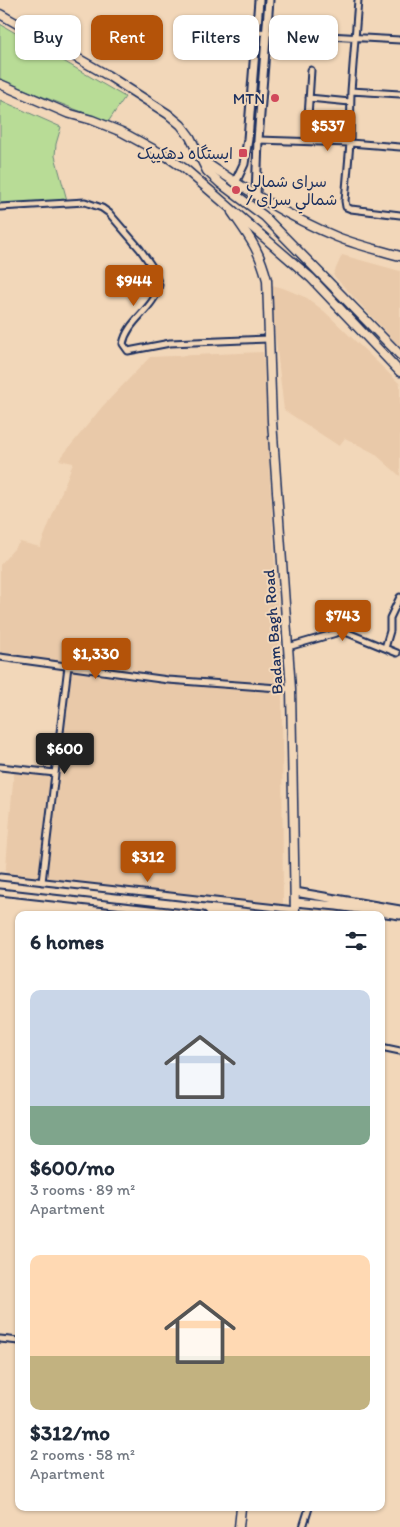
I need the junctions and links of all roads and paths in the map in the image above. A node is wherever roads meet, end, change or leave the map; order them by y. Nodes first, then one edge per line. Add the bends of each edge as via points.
1 (258, 0) edge
2 (269, 0) edge
3 (358, 0) edge
4 (0, 14) edge
5 (257, 15) edge
6 (259, 32) edge
7 (267, 33) junction
8 (355, 37) junction
9 (400, 40) edge
10 (254, 60) edge
11 (311, 70) dead end
12 (0, 84) edge
13 (351, 91) junction
14 (400, 94) edge
15 (309, 98) junction
16 (350, 102) junction
17 (308, 117) dead end
18 (258, 140) junction
19 (350, 143) junction
20 (400, 147) edge
21 (200, 158) junction
22 (235, 182) junction
23 (256, 196) junction
24 (0, 207) edge
25 (231, 210) junction
26 (400, 215) edge
27 (400, 256) edge
28 (269, 339) junction
29 (400, 355) edge
30 (400, 372) edge
31 (400, 596) edge
32 (288, 648) junction
33 (386, 648) junction
34 (396, 653) dead end
35 (0, 657) edge
36 (68, 666) junction
37 (291, 689) junction
38 (0, 767) edge
39 (55, 774) junction
40 (0, 877) edge
41 (42, 882) junction
42 (0, 892) edge
43 (295, 892) junction
44 (295, 909) edge
45 (400, 910) edge
46 (168, 911) edge
47 (372, 911) edge
48 (385, 913) edge
49 (400, 915) edge
50 (385, 1048) edge
51 (400, 1050) edge
52 (0, 1339) edge
53 (15, 1341) edge
54 (241, 1511) edge
55 (308, 1511) edge
56 (239, 1527) edge
57 (303, 1527) edge

1 - 5 main road
2 - 7 main road
3 - 8 street
4 - 21 main road via 168,114 190,137
6 - 7 street
7 - 8 street
7 - 18 main road
8 - 9 street
8 - 13 street
10 - 22 main road via 248,139 244,164
11 - 15 street
12 - 25 main road via 144,143 185,169
13 - 14 street
13 - 16 street
15 - 16 street
15 - 17 street
16 - 19 street
18 - 19 street
18 - 23 main road
19 - 20 street
19 - 26 street via 346,206
21 - 22 main road
21 - 29 main road via 207,171 264,216
22 - 23 main road
23 - 27 main road via 338,237
24 - 28 street via 85,202 109,213 140,249 153,268 159,285 154,299 125,336 123,344 128,351 170,343
25 - 28 main road, Badam Bagh Road via 261,258 267,280
25 - 30 main road via 311,278
28 - 32 main road, Badam Bagh Road via 272,429
31 - 33 street via 390,618
32 - 33 street via 344,631
32 - 37 main road, Badam Bagh Road
33 - 34 street
35 - 36 street
36 - 37 street via 168,680
36 - 39 street
37 - 43 main road, Badam Bagh Road
38 - 39 street
39 - 41 street
40 - 41 street
41 - 44 street
42 - 46 street
43 - 44 main road, Badam Bagh Road
43 - 45 main road
44 - 47 main road via 337,906
48 - 49 main road
50 - 51 street
52 - 53 street
54 - 56 main road
55 - 57 street

